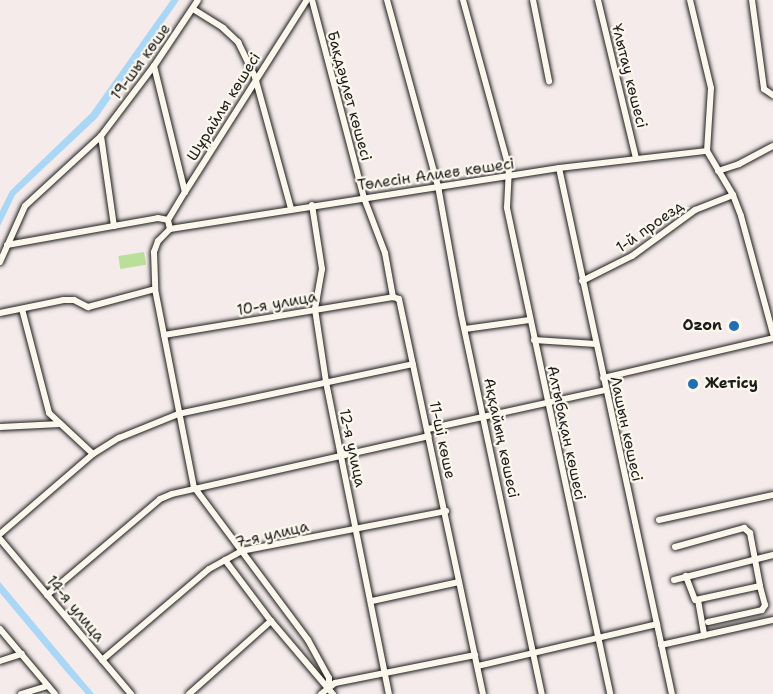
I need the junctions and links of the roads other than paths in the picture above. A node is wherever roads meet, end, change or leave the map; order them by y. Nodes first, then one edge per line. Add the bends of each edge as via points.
1 (198, 0) edge
2 (306, 0) edge
3 (312, 0) edge
4 (387, 0) edge
5 (464, 0) edge
6 (533, 0) edge
7 (598, 0) edge
8 (690, 0) edge
9 (752, 0) edge
10 (193, 9) junction
11 (154, 66) junction
12 (255, 77) junction
13 (549, 81) dead end
14 (773, 95) edge
15 (101, 136) junction
16 (773, 146) edge
17 (707, 151) junction
18 (636, 158) junction
19 (559, 168) junction
20 (718, 171) junction
21 (508, 177) junction
22 (438, 186) junction
23 (185, 192) junction
24 (733, 195) junction
25 (364, 198) junction
26 (312, 205) junction
27 (291, 209) junction
28 (168, 220) junction
29 (114, 226) junction
30 (170, 229) junction
31 (8, 245) junction
32 (0, 262) edge
33 (582, 281) junction
34 (155, 289) junction
35 (393, 297) junction
36 (22, 309) junction
37 (315, 309) junction
38 (0, 313) edge
39 (771, 314) edge
40 (529, 320) junction
41 (465, 329) junction
42 (164, 335) junction
43 (773, 336) edge
44 (534, 339) junction
45 (596, 344) junction
46 (413, 364) junction
47 (603, 378) junction
48 (326, 382) junction
49 (606, 390) junction
50 (548, 404) junction
51 (178, 414) junction
52 (484, 417) junction
53 (60, 424) junction
54 (0, 428) edge
55 (428, 429) junction
56 (429, 436) junction
57 (93, 454) junction
58 (342, 455) junction
59 (194, 487) junction
60 (773, 495) edge
61 (446, 511) junction
62 (658, 520) dead end
63 (357, 528) junction
64 (0, 534) edge
65 (0, 539) edge
66 (675, 547) dead end
67 (241, 551) junction
68 (773, 555) edge
69 (225, 560) junction
70 (755, 560) junction
71 (686, 576) junction
72 (674, 580) dead end
73 (459, 582) junction
74 (760, 585) junction
75 (47, 595) junction
76 (698, 600) junction
77 (372, 601) junction
78 (773, 620) edge
79 (271, 621) junction
80 (708, 622) dead end
81 (657, 624) junction
82 (0, 629) edge
83 (704, 635) junction
84 (598, 639) junction
85 (661, 645) junction
86 (21, 654) junction
87 (534, 654) junction
88 (475, 655) junction
89 (102, 660) junction
90 (0, 661) edge
91 (478, 666) junction
92 (384, 672) junction
93 (48, 686) junction
94 (329, 687) junction
95 (21, 694) edge
96 (55, 694) edge
97 (131, 694) edge
98 (189, 694) edge
99 (321, 694) edge
100 (333, 694) edge
101 (389, 694) edge
102 (483, 694) edge
103 (542, 694) edge
104 (610, 694) edge
105 (672, 694) edge

1 - 10 street, 19-шы көше
2 - 12 street, Шұрайлы көшесі
3 - 25 street, Бақдәулет көшесi
4 - 22 street, Аққайың көшесі
5 - 21 street, Алтыбақан көшесі via 509,168
6 - 13 street
7 - 18 street, Ұлытау көшесi
8 - 17 street via 710,84
9 - 14 street via 764,89
10 - 11 street, 19-шы көше
10 - 12 street via 238,42
11 - 15 street, 19-шы көше
11 - 23 street
12 - 23 street, Шұрайлы көшесі
12 - 27 street
15 - 29 street
15 - 31 street via 25,206
16 - 20 street
17 - 18 street, Төлесін Алиев көшесі
17 - 20 street
18 - 19 street, Төлесін Алиев көшесі
19 - 21 street, Төлесін Алиев көшесі
19 - 33 street, Лашын көшесі
20 - 24 street
21 - 22 street, Төлесін Алиев көшесі
21 - 40 street, Алтыбақан көшесі via 507,208
22 - 25 street, Төлесін Алиев көшесі
22 - 41 street, Аққайың көшесі
23 - 28 street, Шұрайлы көшесі
24 - 33 street, 1-й проезд via 695,210 633,256
24 - 39 street
25 - 26 street, Төлесін Алиев көшесі
25 - 35 street, 11-ші көше via 386,253
26 - 27 street, Төлесін Алиев көшесі
26 - 37 street, 12-я улица via 322,269
27 - 30 street, Төлесін Алиев көшесі
28 - 29 street via 158,218
28 - 30 street
29 - 31 street
30 - 34 street via 154,252
31 - 32 street
33 - 45 street, Лашын көшесі
34 - 36 street via 88,307 64,300
34 - 42 street
35 - 37 street, 10-я улица
35 - 46 street, 11-ші көше via 399,299
36 - 38 street
36 - 53 street via 50,413
37 - 42 street, 10-я улица
37 - 48 street, 12-я улица
39 - 43 street
40 - 41 street
40 - 44 street, Алтыбақан көшесі
41 - 52 street, Аққайың көшесі
42 - 51 street
43 - 47 street
44 - 45 street
44 - 50 street, Алтыбақан көшесі
45 - 47 street, Лашын көшесі
46 - 48 street
46 - 55 street, 11-ші көше
47 - 49 street, Лашын көшесі
48 - 51 street
48 - 58 street, 12-я улица
49 - 50 street
49 - 81 street, Лашын көшесі
50 - 52 street
50 - 84 street, Алтыбақан көшесі
51 - 57 street via 119,438
51 - 59 street
52 - 55 street
52 - 87 street, Аққайың көшесі
53 - 54 street
53 - 57 street
55 - 56 street, 11-ші көше
56 - 58 street
56 - 61 street, 11-ші көше
57 - 64 street
58 - 59 street
58 - 63 street, 12-я улица
59 - 67 street
59 - 75 street via 160,500
60 - 62 street
61 - 63 street, 7-я улица
61 - 73 street, 11-ші көше
63 - 67 street, 7-я улица
63 - 77 street, 12-я улица
65 - 75 street, 14-я улица
66 - 70 street via 744,528 750,533
67 - 69 street, 7-я улица
67 - 94 street via 308,640 329,678
68 - 70 street
69 - 79 street
69 - 89 street, 7-я улица via 208,569
70 - 71 street
70 - 74 street
71 - 72 street
71 - 76 street via 693,599
73 - 77 street
73 - 88 street, 11-ші көше
74 - 76 street
74 - 80 street via 765,605 762,610
75 - 89 street, 14-я улица
76 - 83 street
77 - 92 street, 12-я улица
78 - 83 street
79 - 94 street
79 - 98 street
81 - 84 street
81 - 85 street, Лашын көшесі
82 - 86 street
83 - 85 street
84 - 87 street
84 - 104 street, Алтыбақан көшесі
85 - 105 street, Лашын көшесі
86 - 90 street
86 - 93 street
87 - 91 street
87 - 103 street, Аққайың көшесі
88 - 91 street, 11-ші көше
88 - 92 street
89 - 97 street, 14-я улица
91 - 102 street, 11-ші көше
92 - 94 street
92 - 101 street, 12-я улица
93 - 95 street
93 - 96 street
94 - 99 street
94 - 100 street

